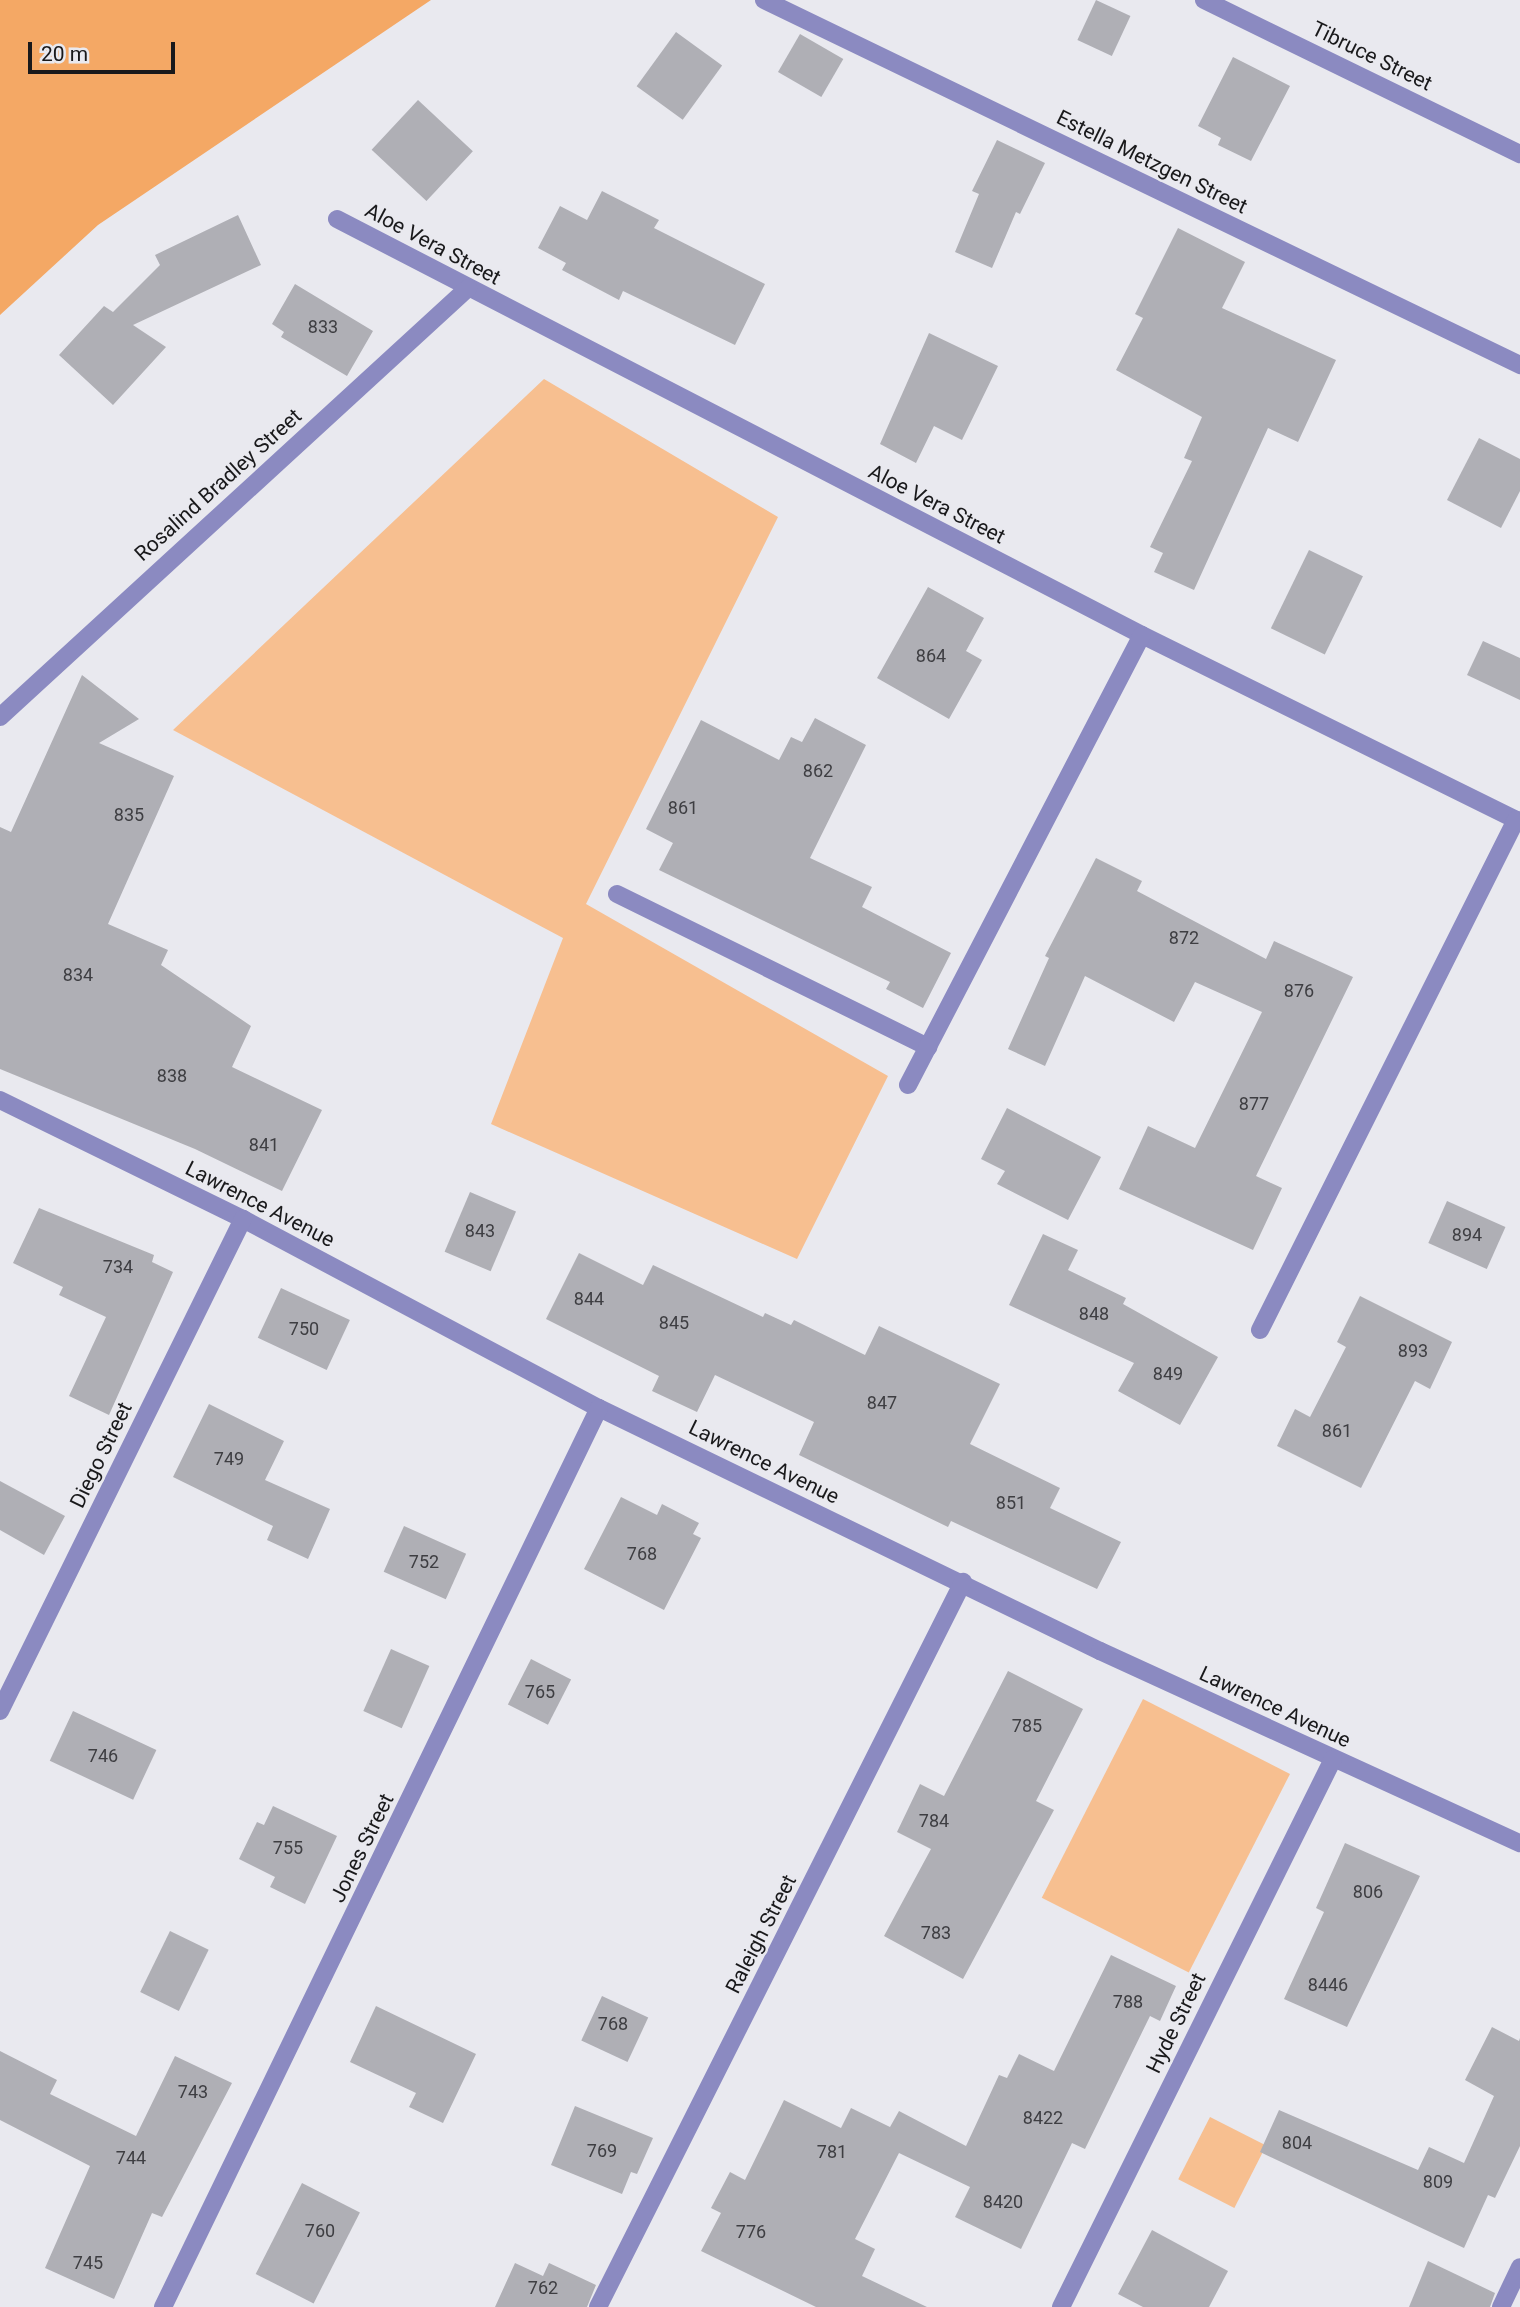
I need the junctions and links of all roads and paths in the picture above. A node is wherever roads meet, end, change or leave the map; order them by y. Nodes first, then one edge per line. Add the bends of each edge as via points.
1 (764, 0) edge
2 (1204, 0) edge
3 (1520, 154) edge
4 (337, 219) dead end
5 (468, 288) junction
6 (1520, 365) edge
7 (1142, 635) junction
8 (0, 717) edge
9 (1518, 821) edge
10 (617, 894) dead end
11 (928, 1047) junction
12 (908, 1085) dead end
13 (0, 1100) edge
14 (243, 1219) junction
15 (1260, 1330) dead end
16 (599, 1408) junction
17 (963, 1582) junction
18 (0, 1711) edge
19 (1333, 1759) junction
20 (1520, 1843) edge
21 (1520, 2267) edge
22 (163, 2307) edge
23 (598, 2307) edge
24 (1061, 2307) edge
25 (1501, 2307) edge

1 - 6 street, Estella Metzgen Street
2 - 3 street, Tibruce Street
4 - 5 street, Aloe Vera Street
5 - 7 street, Aloe Vera Street
5 - 8 street, Rosalind Bradley Street
7 - 9 street, Aloe Vera Street
7 - 11 street
9 - 15 street
10 - 11 street
11 - 12 street
13 - 14 street, Lawrence Avenue
14 - 16 street, Lawrence Avenue
14 - 18 street, Diego Street
16 - 17 street, Lawrence Avenue
16 - 22 street, Jones Street
17 - 19 street, Lawrence Avenue
17 - 23 street, Raleigh Street
19 - 20 street, Lawrence Avenue
19 - 24 street, Hyde Street
21 - 25 street

